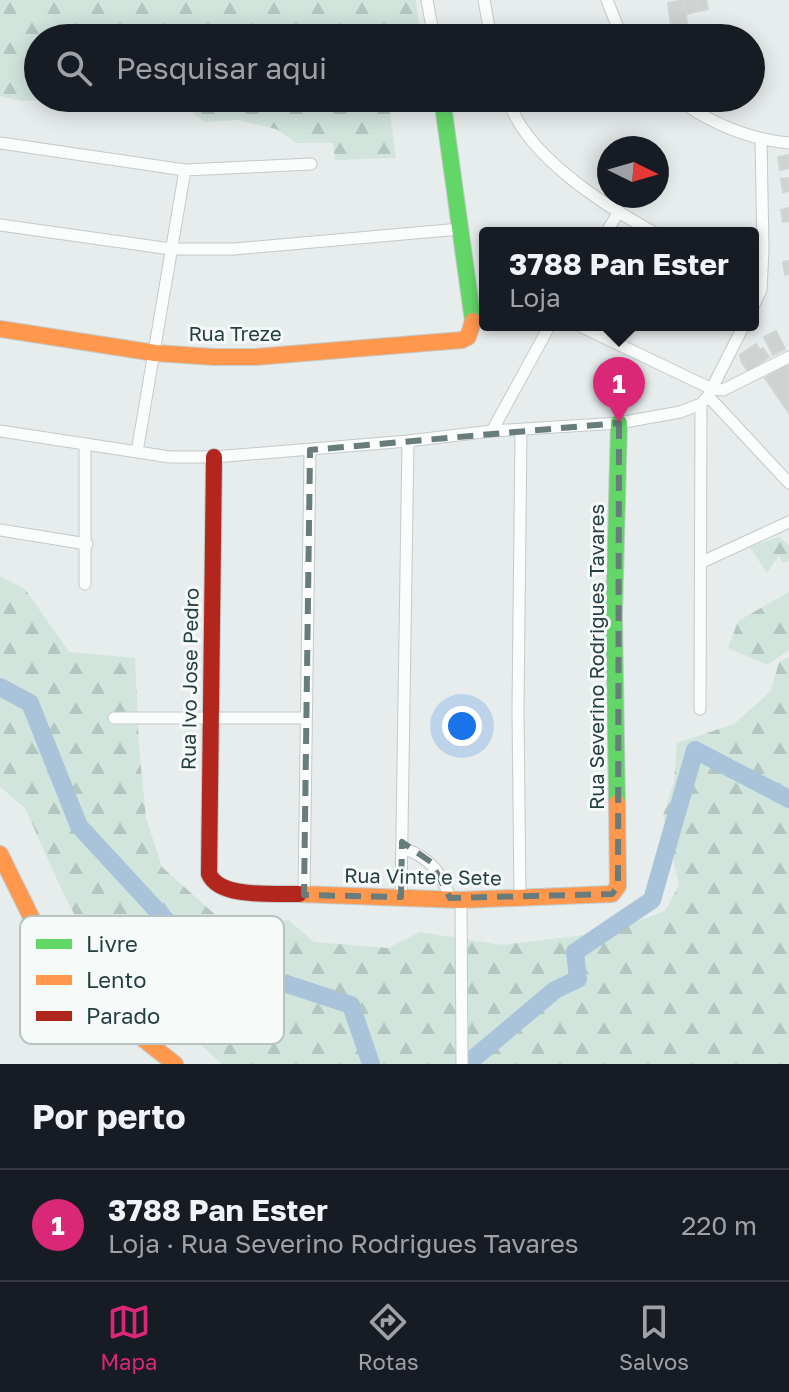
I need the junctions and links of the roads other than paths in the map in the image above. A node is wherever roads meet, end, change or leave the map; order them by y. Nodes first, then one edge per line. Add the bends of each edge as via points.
1 (427, 0) edge
2 (484, 0) edge
3 (609, 0) edge
4 (431, 24) edge
5 (488, 24) edge
6 (617, 24) edge
7 (444, 112) edge
8 (514, 112) edge
9 (695, 112) edge
10 (761, 140) junction
11 (0, 143) edge
12 (789, 143) edge
13 (311, 164) dead end
14 (185, 170) junction
15 (618, 213) junction
16 (0, 225) edge
17 (610, 227) edge
18 (644, 227) edge
19 (460, 229) junction
20 (171, 249) junction
21 (759, 264) edge
22 (0, 329) edge
23 (547, 331) edge
24 (589, 331) edge
25 (741, 331) edge
26 (155, 353) junction
27 (789, 357) edge
28 (707, 397) junction
29 (619, 423) junction
30 (521, 430) junction
31 (0, 431) edge
32 (492, 431) junction
33 (408, 441) junction
34 (85, 444) junction
35 (310, 450) junction
36 (137, 452) junction
37 (214, 457) junction
38 (789, 483) edge
39 (789, 522) edge
40 (0, 530) edge
41 (87, 544) junction
42 (702, 562) junction
43 (85, 584) dead end
44 (700, 709) dead end
45 (114, 718) dead end
46 (305, 718) junction
47 (209, 719) junction
48 (402, 848) junction
49 (0, 854) edge
50 (228, 891) joint
51 (616, 891) joint
52 (304, 895) junction
53 (401, 897) junction
54 (520, 897) junction
55 (456, 899) junction
56 (31, 916) edge
57 (150, 1044) edge
58 (175, 1064) edge
59 (462, 1064) edge

1 - 4 street
2 - 5 street
3 - 6 street
7 - 19 street
8 - 15 street via 534,146
9 - 10 street
10 - 12 street
10 - 21 street via 764,204
11 - 14 street
13 - 14 street
14 - 20 street
15 - 17 street
15 - 18 street
16 - 20 street
19 - 20 street via 234,249
19 - 26 street, Rua Treze via 474,325 462,340 255,357
20 - 26 street
22 - 26 street, Rua Treze
23 - 32 street
24 - 28 street
25 - 28 street
26 - 36 street
27 - 28 street
28 - 29 street via 680,412
28 - 38 street
28 - 42 street
29 - 30 street
29 - 51 street, Rua Severino Rodrigues Tavares
30 - 32 street
30 - 54 street
31 - 34 street
32 - 33 street
33 - 35 street
33 - 48 street
34 - 36 street
34 - 41 street
35 - 37 street
35 - 46 street
36 - 37 street
37 - 47 street, Rua Ivo Jose Pedro
39 - 42 street
40 - 41 street
41 - 43 street
42 - 44 street
45 - 47 street
46 - 47 street
46 - 52 street
47 - 50 street, Rua Ivo Jose Pedro via 209,874 213,883
48 - 53 street
48 - 55 street via 431,862
49 - 56 street
50 - 52 street, Rua Vinte e Sete
51 - 54 street, Rua Vinte e Sete
52 - 53 street, Rua Vinte e Sete
53 - 55 street, Rua Vinte e Sete
54 - 55 street, Rua Vinte e Sete
55 - 59 street
57 - 58 street

